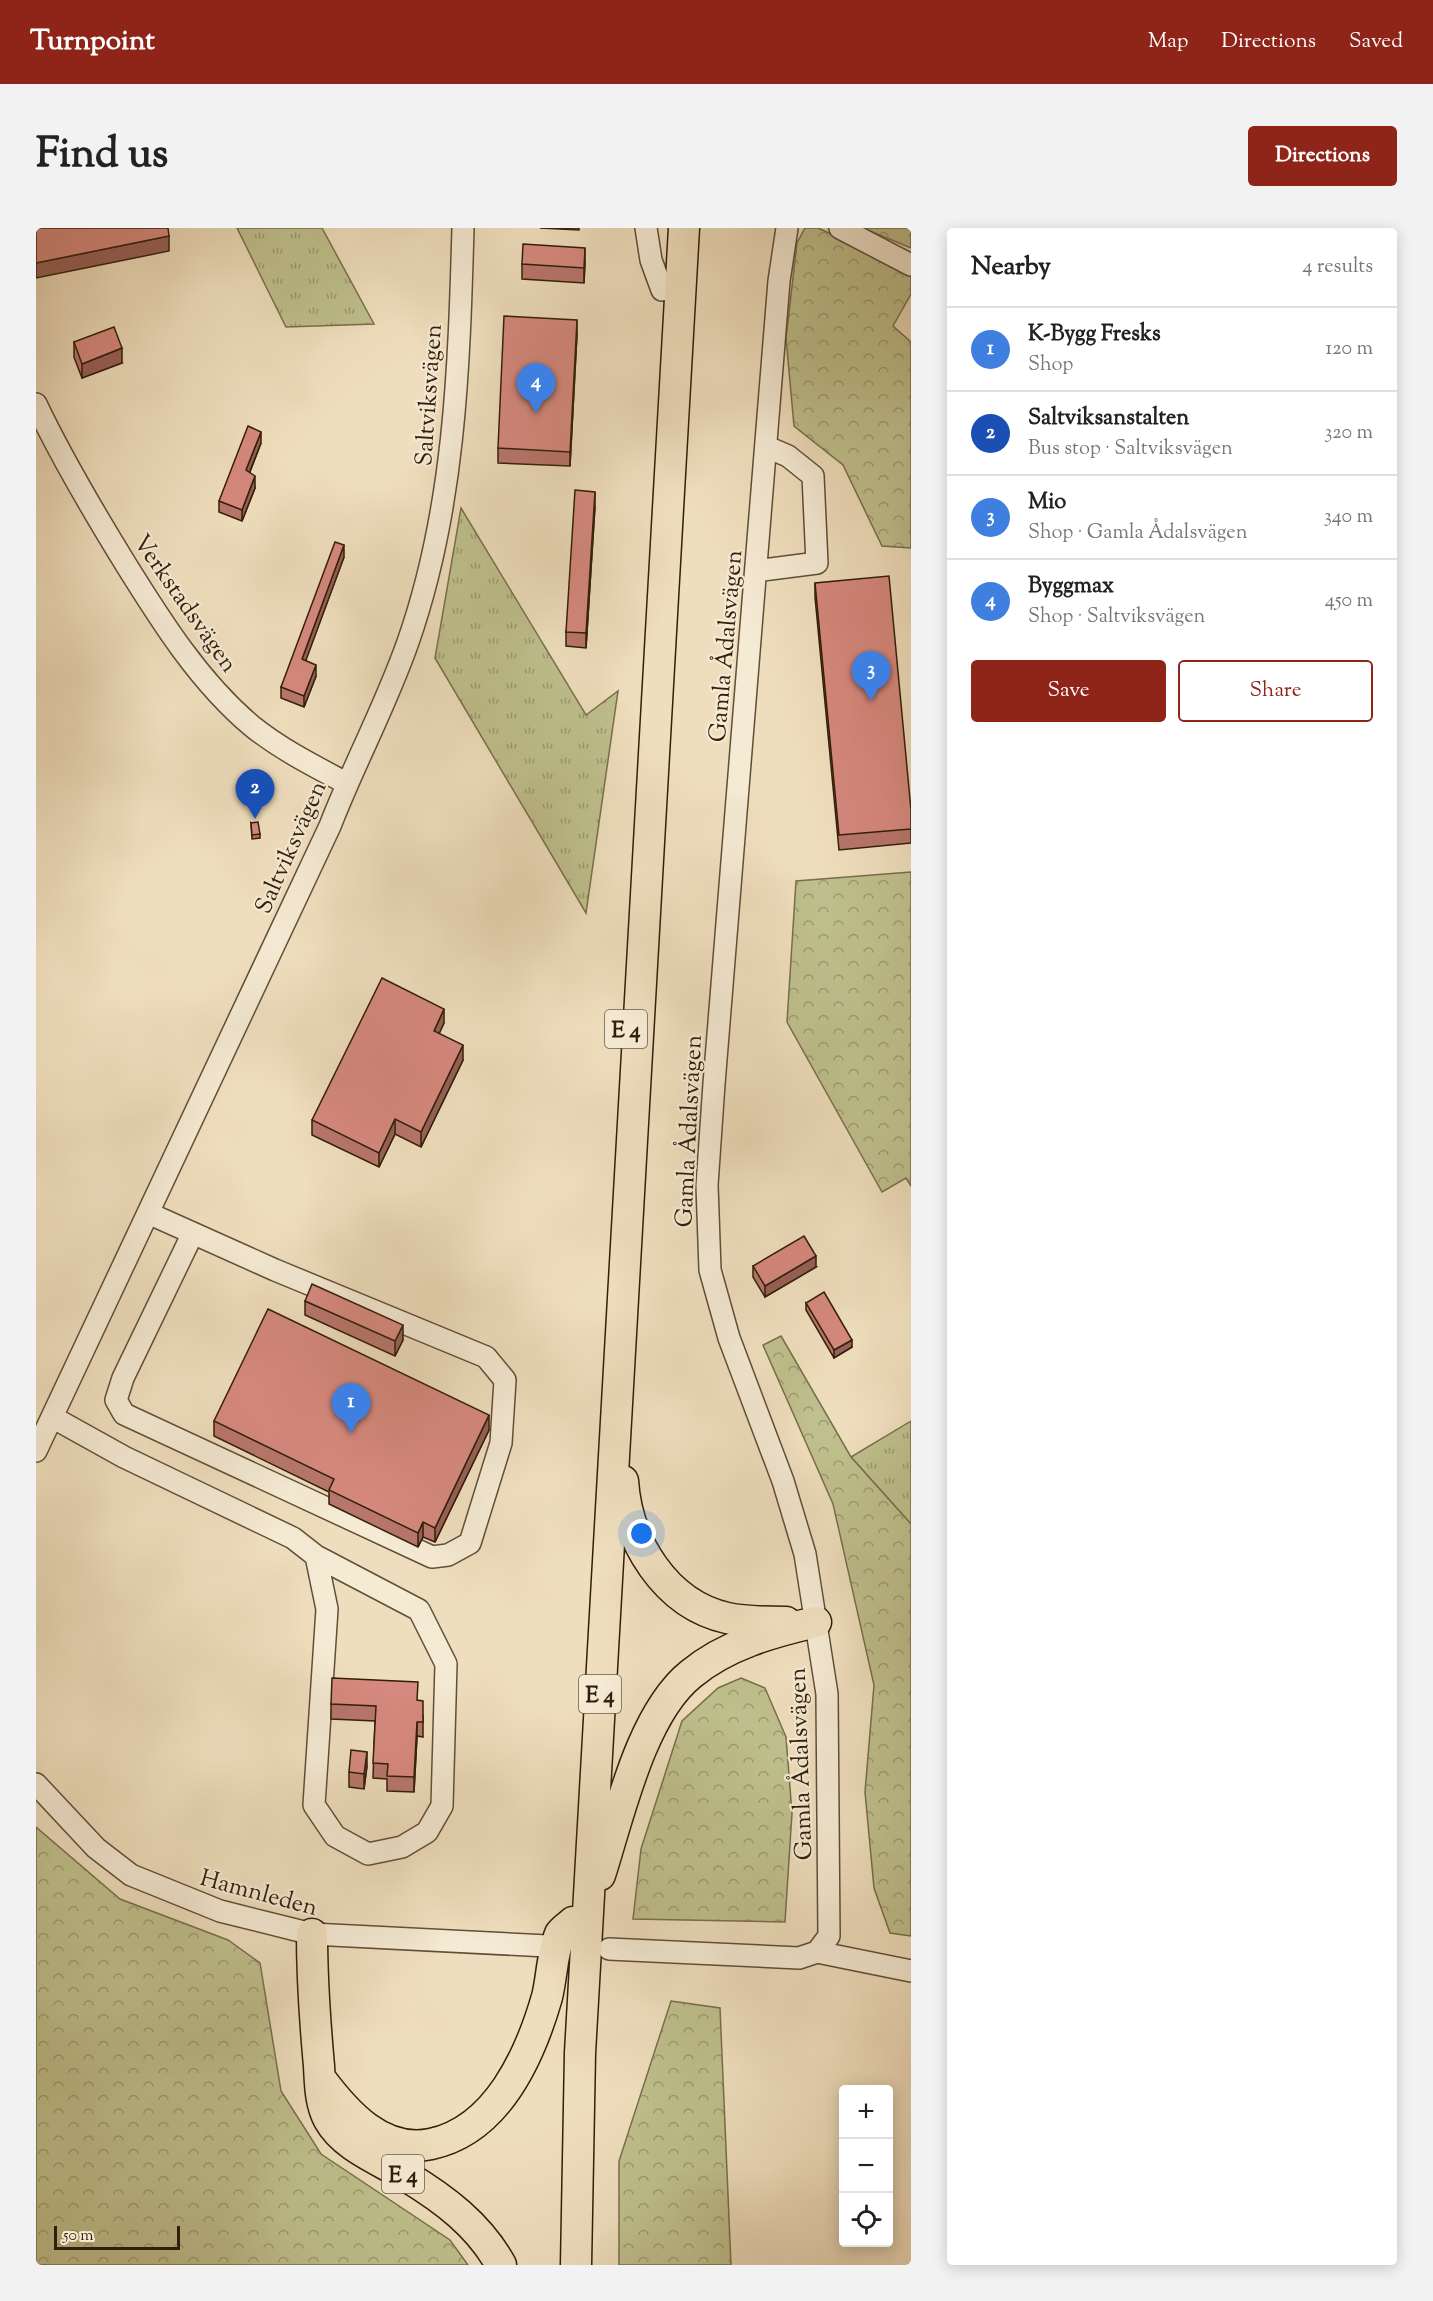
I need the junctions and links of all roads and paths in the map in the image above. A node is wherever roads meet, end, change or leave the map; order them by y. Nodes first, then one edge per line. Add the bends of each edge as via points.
1 (463, 228) edge
2 (646, 228) edge
3 (664, 228) edge
4 (684, 228) edge
5 (787, 228) edge
6 (840, 228) edge
7 (911, 265) edge
8 (662, 290) junction
9 (36, 404) edge
10 (766, 447) junction
11 (756, 571) junction
12 (346, 783) junction
13 (148, 1213) junction
14 (192, 1234) junction
15 (52, 1417) junction
16 (36, 1451) edge
17 (613, 1461) junction
18 (316, 1556) junction
19 (816, 1622) junction
20 (36, 1784) edge
21 (580, 1925) junction
22 (312, 1934) junction
23 (547, 1946) dead end
24 (609, 1949) dead end
25 (817, 1952) junction
26 (911, 1971) edge
27 (320, 2078) junction
28 (501, 2265) edge
29 (555, 2265) edge
30 (576, 2265) edge

1 - 12 street, Saltviksvägen via 456,392 445,498 408,642 376,724
2 - 8 street via 651,260
3 - 8 highway, E 4
4 - 17 highway, E 4
5 - 10 street, Gamla Ådalsvägen
6 - 7 street
8 - 21 highway, E 4 via 648,638
9 - 12 street, Verkstadsvägen via 106,532 195,665 252,726 285,750
10 - 11 street, Gamla Ådalsvägen
10 - 11 street via 788,456 813,476 817,563
11 - 19 street, Gamla Ådalsvägen via 706,1228 710,1270 729,1338 783,1481 805,1554
12 - 13 street, Saltviksvägen via 330,826
13 - 14 street
13 - 15 street, Saltviksvägen
14 - 14 street via 486,1357 505,1380 501,1443 470,1543 448,1556 432,1557 124,1414 116,1400 123,1378
15 - 16 street, Saltviksvägen
15 - 18 street via 124,1457 293,1538
17 - 19 highway, E 4 via 623,1482 624,1502 638,1543 651,1564 680,1595 725,1618
17 - 21 highway, E 4
18 - 18 street via 418,1610 446,1664 442,1806 427,1832 402,1847 368,1854 335,1836 314,1805 327,1609
19 - 21 highway, E 4 via 780,1630 712,1659 689,1675 667,1702 629,1782 592,1901
19 - 25 street, Gamla Ådalsvägen via 827,1694 830,1908 829,1936
20 - 22 street, Hamnleden via 96,1848 140,1880 220,1911
21 - 27 highway, E 4 via 560,1933 546,1998 527,2048 500,2099 468,2130 449,2140 425,2145 382,2138 344,2110
21 - 29 highway, E 4
21 - 30 highway, E 4
22 - 23 street, Hamnleden
22 - 27 highway, E 4
24 - 25 street via 778,1958 799,1958
25 - 26 street
27 - 28 highway, E 4 via 323,2106 340,2134 454,2209 490,2245

